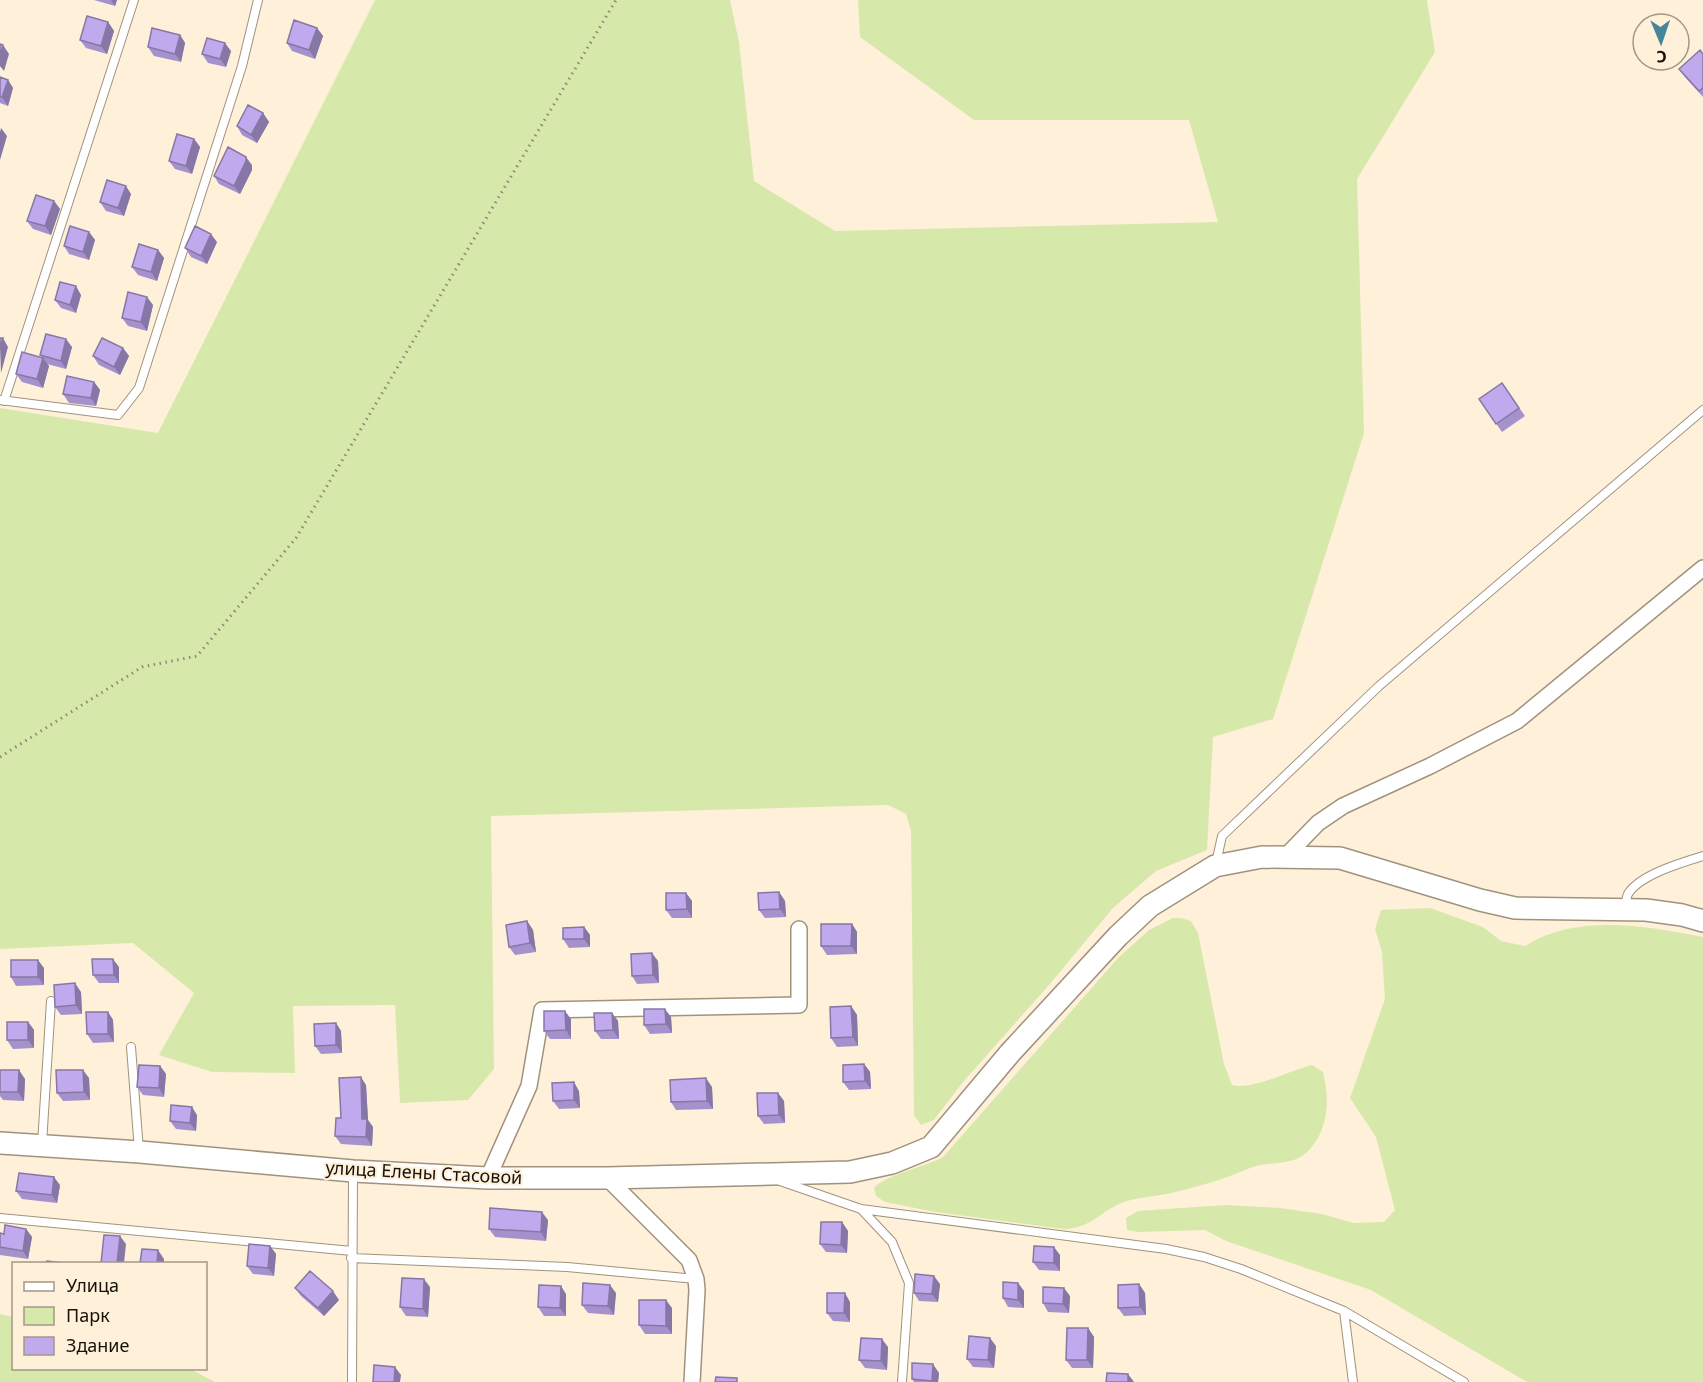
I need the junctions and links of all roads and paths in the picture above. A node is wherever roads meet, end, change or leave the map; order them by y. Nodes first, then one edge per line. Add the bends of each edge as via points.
1 (134, 0) edge
2 (258, 0) edge
3 (616, 0) edge
4 (2, 401) edge
5 (1703, 410) edge
6 (1703, 568) edge
7 (0, 757) edge
8 (1286, 856) junction
9 (1703, 856) edge
10 (1215, 866) junction
11 (1625, 908) junction
12 (1703, 921) edge
13 (799, 929) dead end
14 (51, 1001) dead end
15 (131, 1047) dead end
16 (0, 1143) edge
17 (41, 1146) junction
18 (140, 1152) junction
19 (353, 1171) junction
20 (765, 1175) junction
21 (488, 1178) junction
22 (607, 1178) junction
23 (861, 1209) junction
24 (0, 1218) edge
25 (352, 1255) junction
26 (696, 1279) junction
27 (1344, 1311) junction
28 (352, 1382) edge
29 (692, 1382) edge
30 (902, 1382) edge
31 (1353, 1382) edge
32 (1464, 1382) edge

1 - 4 lane
2 - 4 lane via 242,66 139,388 118,415
3 - 7 path via 296,538 196,656 142,667
5 - 10 lane via 1379,686 1222,836
6 - 8 street via 1517,721 1343,806
8 - 10 main road, улица Елены Стасовой
8 - 11 main road, улица Елены Стасовой via 1340,858 1515,908
9 - 11 lane via 1641,882 1628,894
10 - 20 main road, улица Елены Стасовой via 1150,906 1118,936 931,1147 892,1163 850,1172
11 - 12 main road, улица Елены Стасовой
13 - 21 street via 799,1005 542,1010 529,1086
14 - 17 lane
15 - 18 lane
16 - 17 main road, улица Елены Стасовой
17 - 18 main road, улица Елены Стасовой
18 - 19 main road, улица Елены Стасовой
19 - 21 main road, улица Елены Стасовой
19 - 25 lane
20 - 22 main road, улица Елены Стасовой
20 - 23 lane
21 - 22 main road, улица Елены Стасовой
22 - 26 street via 689,1260
23 - 27 lane via 1204,1257
23 - 30 lane via 892,1242 909,1282
24 - 25 lane
25 - 26 lane
25 - 28 lane
26 - 29 street
27 - 31 lane
27 - 32 lane

